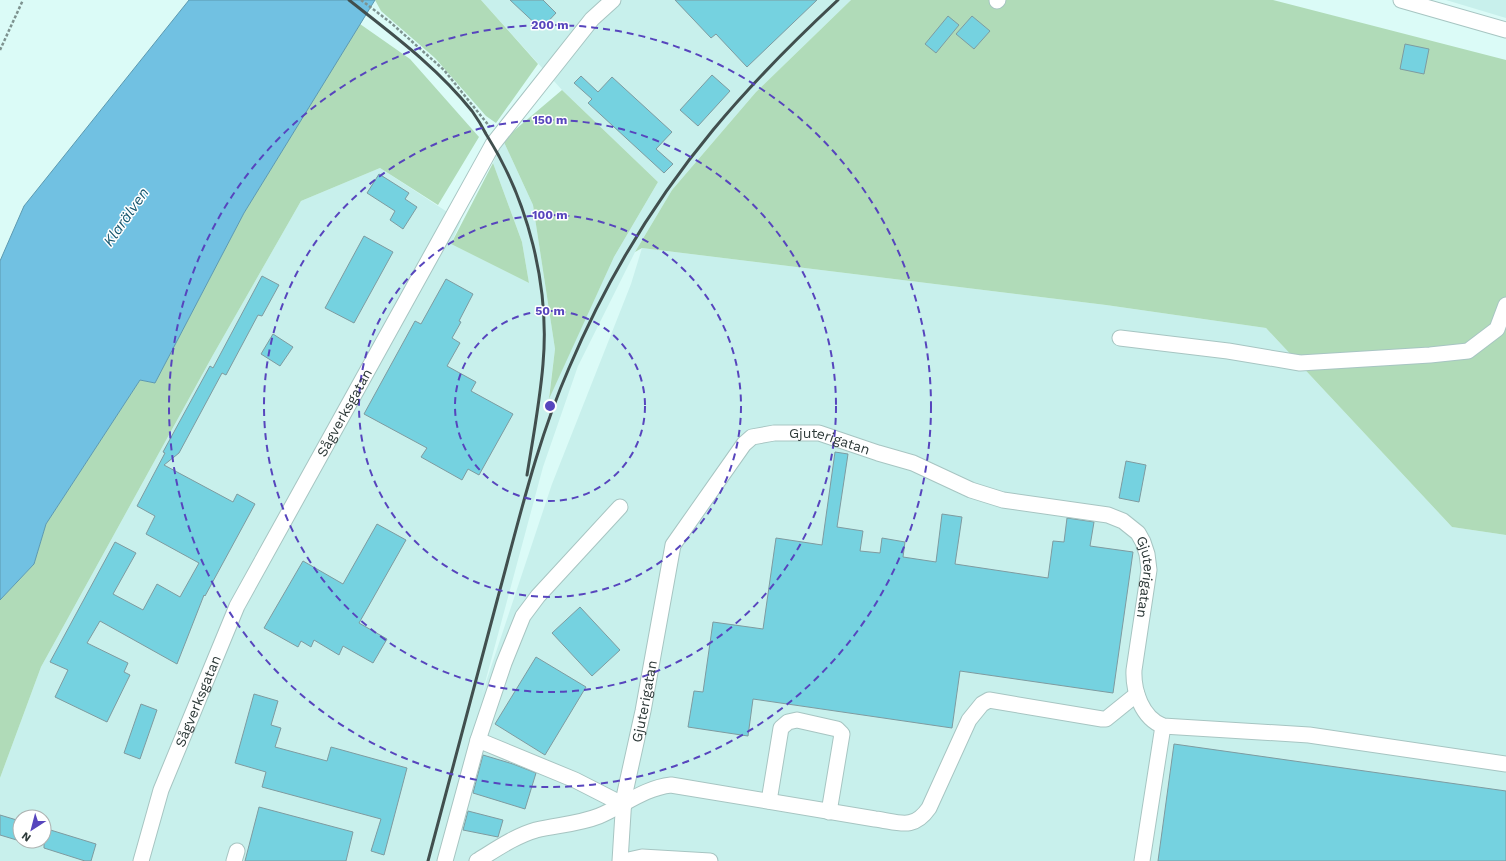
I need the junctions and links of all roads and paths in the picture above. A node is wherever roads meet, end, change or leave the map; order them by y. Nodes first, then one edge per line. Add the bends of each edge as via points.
1 (23, 0) edge
2 (361, 0) edge
3 (613, 0) edge
4 (1401, 0) edge
5 (1506, 30) edge
6 (0, 50) edge
7 (497, 137) junction
8 (1506, 305) edge
9 (1120, 338) dead end
10 (620, 507) dead end
11 (1137, 694) junction
12 (1163, 726) junction
13 (478, 740) junction
14 (1506, 764) edge
15 (768, 801) junction
16 (624, 804) junction
17 (829, 812) junction
18 (141, 861) edge
19 (445, 861) edge
20 (477, 861) edge
21 (620, 861) edge
22 (624, 861) edge
23 (710, 861) edge
24 (1142, 861) edge

1 - 6 path
2 - 7 path via 444,70
3 - 7 street, Sågverksgatan via 592,20
4 - 5 street
7 - 18 street, Sågverksgatan via 237,606 161,790
8 - 9 street via 1497,329 1468,351 1430,355 1300,364 1228,351
10 - 13 street via 538,596 523,616
11 - 12 street, Gjuterigatan via 1149,717
11 - 16 street, Gjuterigatan via 1133,685 1134,670 1149,570 1144,542 1127,524 1108,515 1003,500 971,490 913,463 819,433 774,433 752,437 744,444 673,545
11 - 17 street via 1102,720 989,700 982,704 970,720 922,818 909,824
12 - 14 street via 1309,735
12 - 24 street
13 - 16 street via 575,780
13 - 19 street
15 - 16 street via 671,785 649,790
15 - 17 street
15 - 17 street via 781,728 788,722 797,720 837,729 842,734
16 - 20 street via 596,817 534,831 505,844
16 - 21 street, Gjuterigatan
22 - 23 street via 642,856

